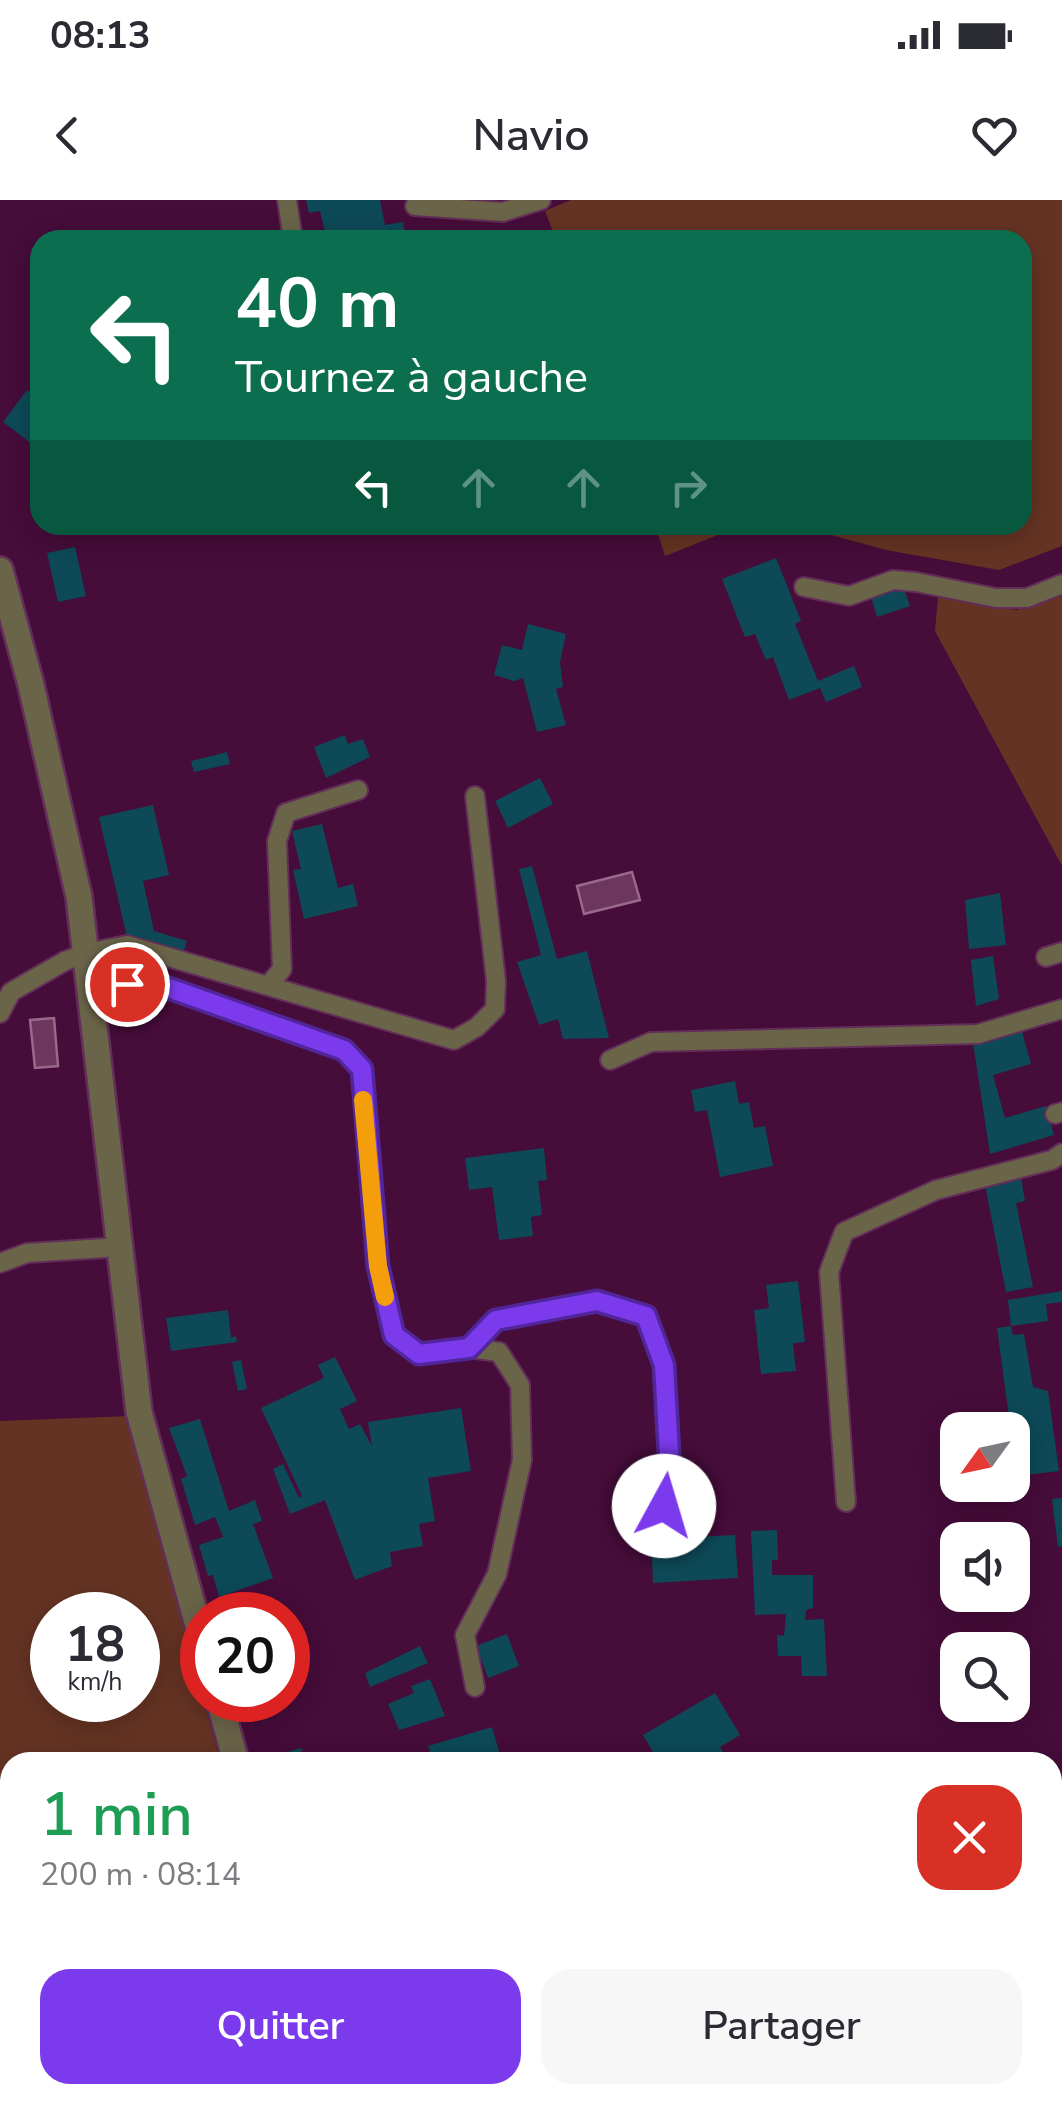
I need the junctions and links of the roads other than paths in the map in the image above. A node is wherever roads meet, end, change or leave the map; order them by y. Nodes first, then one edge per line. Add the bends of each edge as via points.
1 (287, 200) edge
2 (541, 200) edge
3 (415, 206) dead end
4 (292, 230) edge
5 (0, 570) edge
6 (1062, 584) edge
7 (804, 587) dead end
8 (358, 790) dead end
9 (476, 796) dead end
10 (87, 953) junction
11 (91, 983) junction
12 (268, 986) junction
13 (1062, 1009) edge
14 (0, 1013) edge
15 (610, 1060) dead end
16 (1062, 1153) edge
17 (120, 1247) junction
18 (0, 1264) edge
19 (469, 1348) junction
20 (846, 1502) dead end
21 (664, 1506) dead end
22 (189, 1592) edge
23 (475, 1687) dead end
24 (225, 1722) edge
25 (233, 1752) edge

1 - 4 lane
2 - 3 lane via 504,212
5 - 10 street
6 - 7 lane via 1027,598 893,580 849,596
8 - 12 lane via 286,813 277,841 282,968
9 - 12 lane via 496,981 495,1009 477,1027 454,1040
10 - 11 street
10 - 12 lane via 127,945
10 - 14 lane via 11,992
11 - 17 street
11 - 19 lane via 163,986 344,1050 362,1069 378,1266 394,1335 419,1354
13 - 15 lane via 978,1034 651,1042
16 - 20 lane via 936,1190 844,1232 829,1272
17 - 18 lane via 27,1253
17 - 22 street via 139,1412
19 - 21 lane via 496,1320 597,1301 646,1316 664,1365 670,1470
19 - 23 lane via 499,1352 520,1385 522,1441 497,1574 465,1635
24 - 25 street

